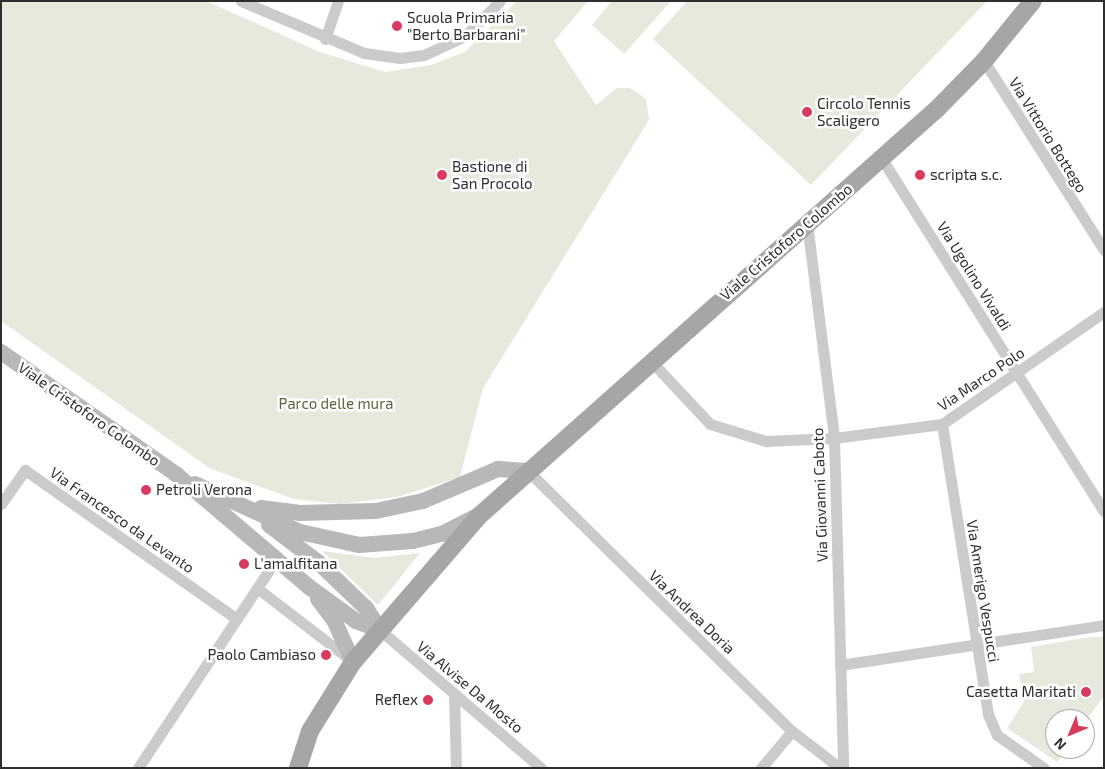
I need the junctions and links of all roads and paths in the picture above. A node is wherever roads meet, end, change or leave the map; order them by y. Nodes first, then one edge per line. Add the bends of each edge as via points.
1 (241, 1) edge
2 (338, 1) edge
3 (500, 1) edge
4 (1033, 1) edge
5 (325, 39) junction
6 (984, 61) junction
7 (882, 160) junction
8 (807, 223) junction
9 (1104, 250) edge
10 (1104, 312) edge
11 (1, 352) edge
12 (651, 361) junction
13 (1017, 372) junction
14 (942, 424) junction
15 (834, 438) junction
16 (528, 471) junction
17 (177, 476) junction
18 (1, 504) edge
19 (244, 506) junction
20 (1104, 511) edge
21 (478, 516) junction
22 (275, 561) junction
23 (309, 587) junction
24 (257, 588) junction
25 (236, 619) junction
26 (1104, 626) edge
27 (380, 630) junction
28 (976, 646) junction
29 (353, 662) junction
30 (840, 665) junction
31 (454, 693) junction
32 (792, 731) junction
33 (138, 768) edge
34 (298, 768) edge
35 (456, 768) edge
36 (541, 768) edge
37 (762, 768) edge
38 (841, 768) edge
39 (1044, 768) edge

1 - 5 street
2 - 5 street
3 - 5 street via 465,36 424,55 400,58 364,53
4 - 6 main road, Viale Cristoforo Colombo
6 - 7 main road, Viale Cristoforo Colombo
6 - 9 street, Via Vittorio Bottego
7 - 8 main road, Viale Cristoforo Colombo
7 - 13 street, Via Ugolino Vivaldi
8 - 12 main road, Viale Cristoforo Colombo
8 - 15 street, Via Giovanni Caboto
10 - 13 street, Via Marco Polo
11 - 17 street, Viale Cristoforo Colombo
12 - 15 street, Via Marco Polo via 710,424 766,441
12 - 16 main road, Viale Cristoforo Colombo
13 - 14 street, Via Marco Polo
13 - 20 street, Via Ugolino Vivaldi
14 - 15 street, Via Marco Polo
14 - 28 street, Via Amerigo Vespucci
15 - 30 street, Via Giovanni Caboto
16 - 19 street, Viale Cristoforo Colombo via 498,469 423,501 376,511 298,513
16 - 21 main road, Viale Cristoforo Colombo
16 - 32 street, Via Andrea Doria
17 - 19 street, Viale Cristoforo Colombo
17 - 22 street, Viale Cristoforo Colombo
18 - 25 street, Via Francesco da Levanto via 25,470
19 - 21 street, Viale Cristoforo Colombo via 300,532 359,545 414,541 444,533
19 - 27 street, Viale Cristoforo Colombo via 319,563 366,608
21 - 27 main road, Viale Cristoforo Colombo
22 - 23 street, Viale Cristoforo Colombo
22 - 24 street
23 - 27 street, Viale Cristoforo Colombo via 356,621
23 - 29 street, Viale Cristoforo Colombo via 334,620
24 - 25 street
24 - 29 street
25 - 33 street
26 - 28 street
27 - 29 main road
27 - 31 street, Via Alvise Da Mosto
28 - 30 street
28 - 39 street, Via Amerigo Vespucci via 988,714 998,735
29 - 34 main road via 310,731
30 - 38 street, Via Giovanni Caboto
31 - 35 street
31 - 36 street, Via Alvise Da Mosto
32 - 37 street
32 - 38 street, Via Andrea Doria

